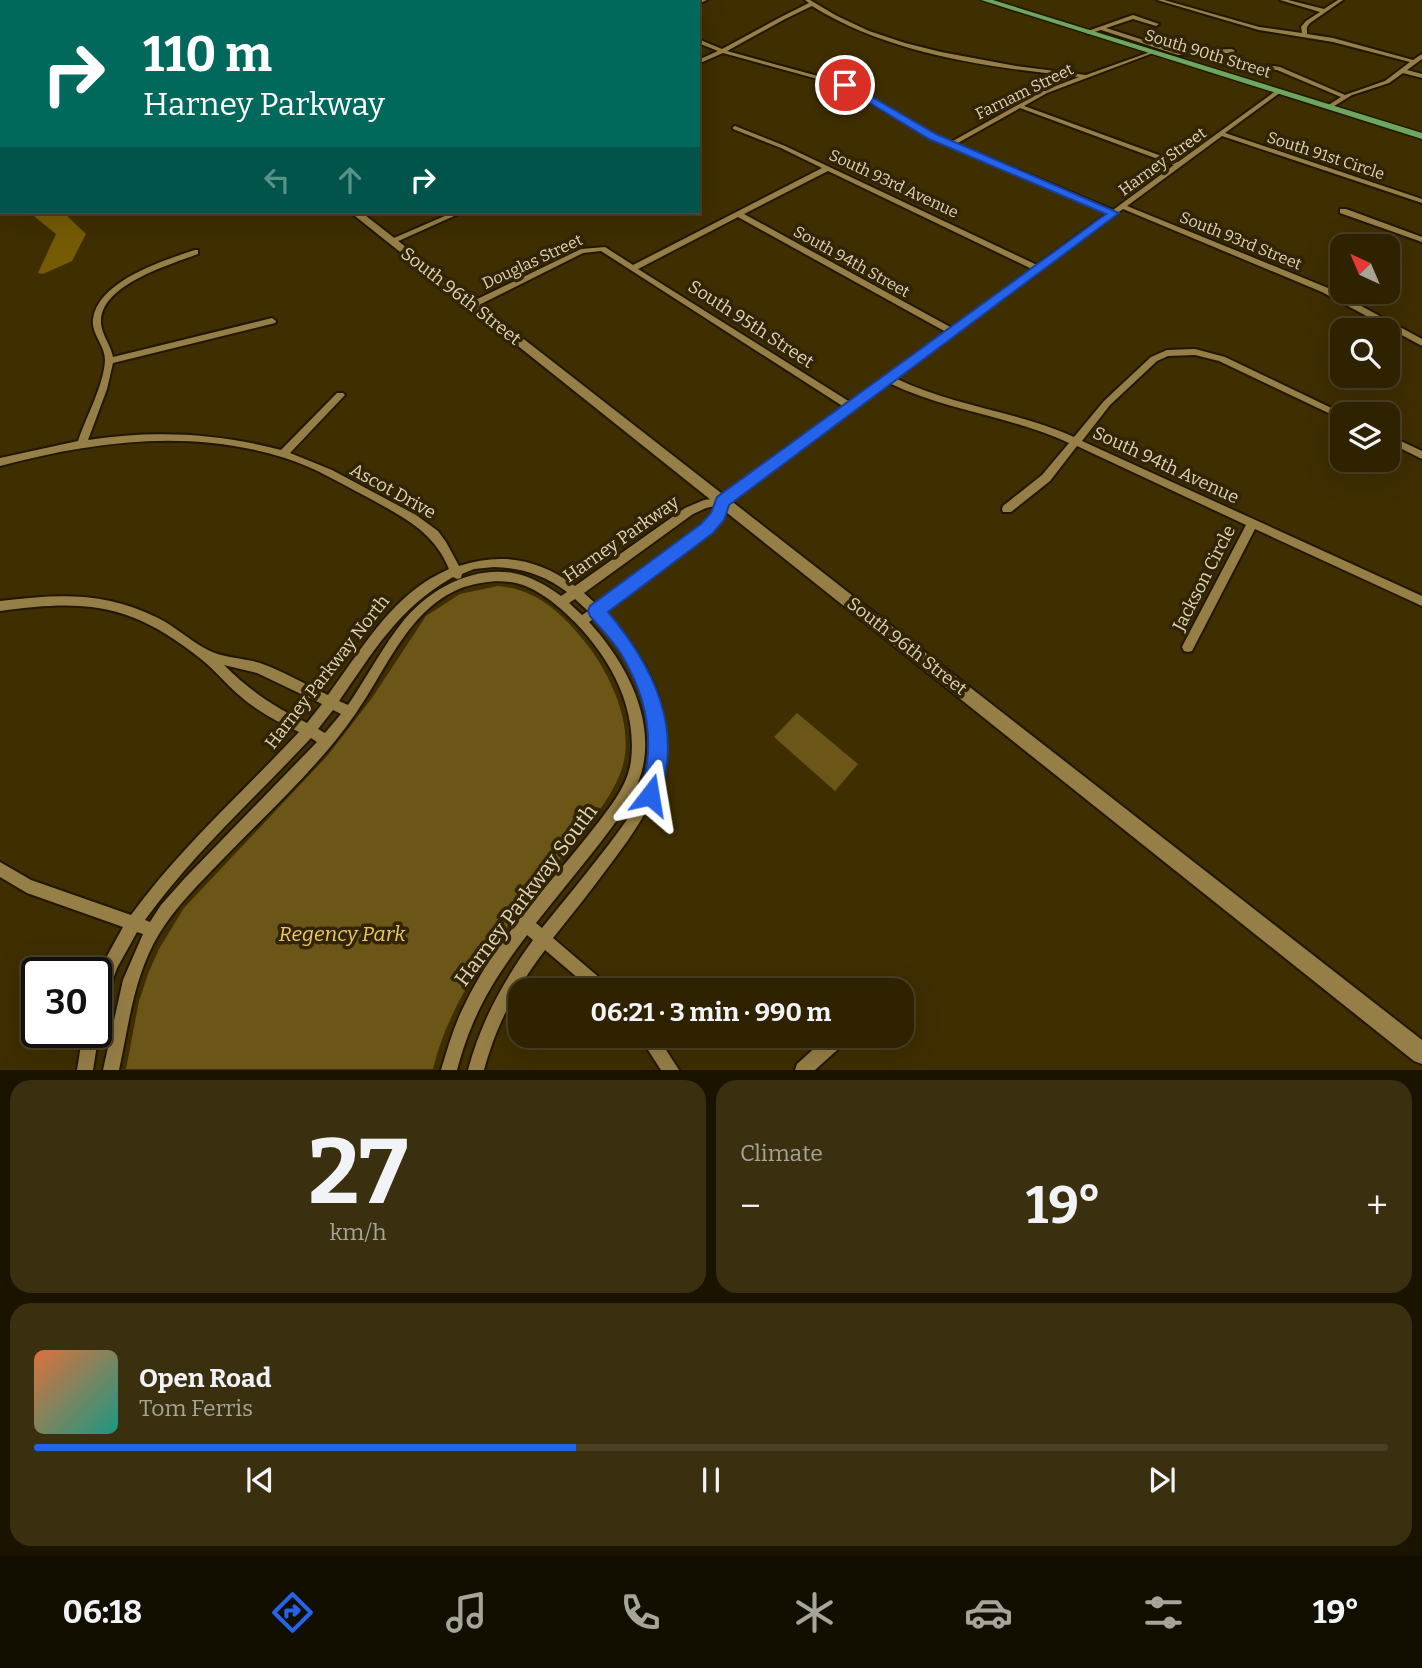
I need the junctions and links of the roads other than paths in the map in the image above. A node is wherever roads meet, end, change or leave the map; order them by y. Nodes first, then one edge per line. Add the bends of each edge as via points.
1 (985, 0) edge
2 (1159, 0) edge
3 (1282, 0) edge
4 (1341, 0) edge
5 (810, 2) edge
6 (1324, 11) junction
7 (1156, 24) dead end
8 (1101, 28) junction
9 (1088, 32) junction
10 (1305, 36) junction
11 (700, 42) edge
12 (1151, 51) junction
13 (1231, 51) dead end
14 (725, 52) junction
15 (1422, 56) edge
16 (700, 61) edge
17 (1415, 62) junction
18 (1404, 71) junction
19 (1260, 72) dead end
20 (1085, 76) junction
21 (1422, 76) edge
22 (1279, 91) junction
23 (1346, 96) junction
24 (1020, 106) junction
25 (1329, 107) junction
26 (735, 128) dead end
27 (1221, 134) junction
28 (1422, 135) edge
29 (950, 145) junction
30 (1178, 165) junction
31 (828, 168) junction
32 (1422, 201) edge
33 (1123, 207) junction
34 (1343, 211) dead end
35 (1114, 213) junction
36 (357, 214) edge
37 (453, 214) edge
38 (738, 214) junction
39 (1422, 240) edge
40 (391, 241) junction
41 (195, 252) dead end
42 (634, 268) junction
43 (1038, 269) junction
44 (472, 305) junction
45 (272, 321) dead end
46 (953, 332) junction
47 (1422, 343) edge
48 (110, 361) junction
49 (889, 379) junction
50 (340, 395) dead end
51 (850, 407) junction
52 (1330, 410) edge
53 (1076, 441) junction
54 (82, 442) junction
55 (1400, 444) edge
56 (283, 454) junction
57 (1422, 455) edge
58 (0, 462) edge
59 (722, 502) junction
60 (1007, 509) dead end
61 (1252, 524) junction
62 (458, 577) junction
63 (577, 592) junction
64 (1422, 601) edge
65 (562, 603) junction
66 (0, 606) edge
67 (596, 611) junction
68 (581, 622) junction
69 (1188, 647) dead end
70 (207, 656) junction
71 (332, 702) junction
72 (350, 712) junction
73 (309, 731) junction
74 (327, 740) junction
75 (0, 869) edge
76 (132, 925) junction
77 (527, 925) junction
78 (153, 930) junction
79 (545, 941) junction
80 (112, 965) edge
81 (589, 978) edge
82 (88, 1048) edge
83 (656, 1048) edge
84 (827, 1048) edge
85 (1422, 1053) edge
86 (85, 1069) edge
87 (111, 1069) edge
88 (449, 1069) edge
89 (476, 1069) edge
90 (671, 1069) edge
91 (803, 1069) edge

1 - 9 main road, South 90th Street
2 - 10 street
3 - 6 street
4 - 6 street
5 - 14 street
5 - 20 street via 845,21 905,42 1011,67
6 - 10 street via 1305,24
7 - 8 street via 1135,17
8 - 9 street
8 - 13 street via 1178,53
9 - 12 main road, South 90th Street
10 - 17 street
11 - 14 street
12 - 20 street, Farnam Street
12 - 22 main road, South 90th Street
14 - 16 street
14 - 29 street via 824,78 865,94
15 - 17 street
17 - 18 street
18 - 21 street
18 - 23 street
19 - 23 street via 1278,68
20 - 24 street, Farnam Street
22 - 25 main road, South 90th Street
22 - 27 street, Harney Street
23 - 25 street
24 - 29 street, Farnam Street
24 - 30 street
25 - 28 main road, South 90th Street
26 - 31 street, South 93rd Avenue
27 - 30 street, Harney Street
27 - 32 street, South 91st Circle
29 - 35 street
30 - 33 street, Harney Street
31 - 38 street
31 - 43 street, South 93rd Avenue
33 - 35 street, Harney Street
33 - 47 street, South 93rd Street via 1325,290
34 - 39 street
35 - 43 street, Harney Street
36 - 40 street, South 96th Street
37 - 40 street
38 - 42 street
38 - 46 street, South 94th Street
40 - 44 street, South 96th Street
41 - 48 street via 135,278 102,304 98,330
42 - 44 street, Douglas Street via 606,250 587,249
42 - 51 street, South 95th Street
43 - 46 street, Harney Street
44 - 59 street, South 96th Street
45 - 48 street
46 - 49 street, Harney Street
48 - 54 street
49 - 51 street, Harney Street
49 - 53 street, South 94th Avenue via 936,402 1021,421
50 - 56 street
51 - 59 street, Harney Street
52 - 53 street via 1229,362 1177,352 1154,359 1107,403
53 - 60 street via 1046,478
53 - 61 street, South 94th Avenue
54 - 56 street, Ascot Drive via 202,440
54 - 58 street, Ascot Drive
55 - 57 street
56 - 62 street, Ascot Drive via 427,526 443,544
59 - 63 street, Harney Parkway via 689,511
59 - 67 street via 707,529
59 - 85 street, South 96th Street
61 - 64 street, South 94th Avenue
61 - 69 street, Jackson Circle
62 - 63 street, Harney Parkway North via 490,564 529,565 560,578
62 - 65 street, Harney Parkway North via 522,579
62 - 71 street, Harney Parkway North via 426,586 399,609
62 - 72 street, Harney Parkway North via 413,617
63 - 65 street, Harney Parkway
63 - 67 street, Harney Parkway North
65 - 68 street, Harney Parkway South
66 - 70 street via 56,599 107,603 151,617
67 - 68 street
67 - 79 street via 627,646 650,694 657,718 658,768 650,795 629,830
68 - 77 street, Harney Parkway South via 610,656 631,701 637,722 636,766 630,787 610,818
70 - 71 street via 259,668
70 - 73 street via 246,695
71 - 72 street
71 - 73 street, Harney Parkway North
72 - 74 street, Harney Parkway North
73 - 74 street
73 - 76 street, Harney Parkway North via 170,877
74 - 78 street, Harney Parkway North via 185,889
75 - 76 street via 27,886
76 - 78 street
76 - 80 street, Harney Parkway North
77 - 79 street
77 - 88 street, Harney Parkway South via 468,1008
78 - 87 street, Harney Parkway North via 125,994
79 - 81 street
79 - 89 street via 491,1019
82 - 86 street
83 - 90 street
84 - 91 street

